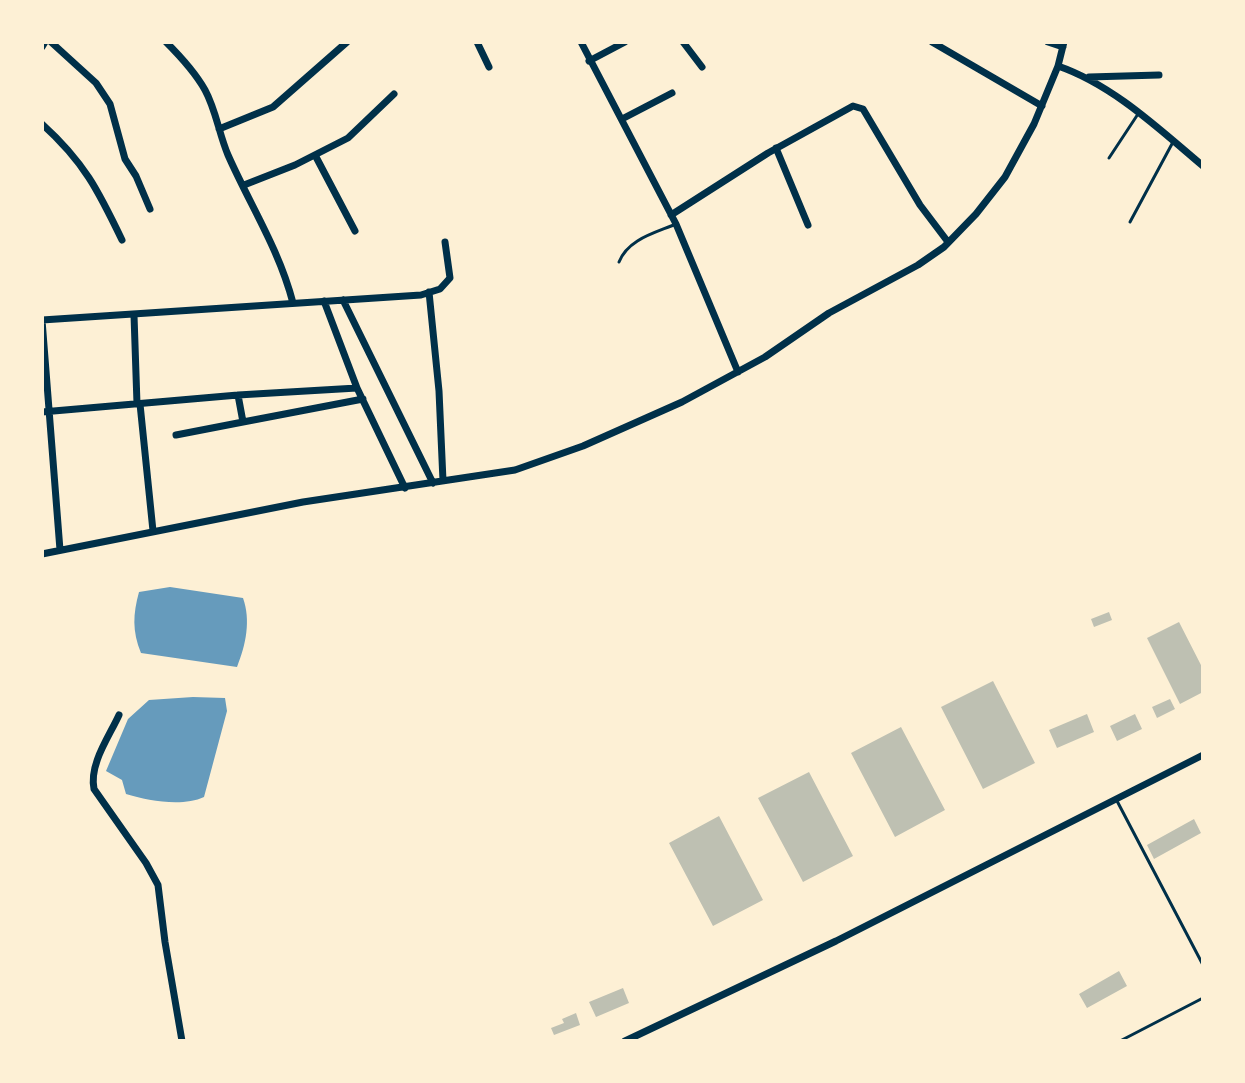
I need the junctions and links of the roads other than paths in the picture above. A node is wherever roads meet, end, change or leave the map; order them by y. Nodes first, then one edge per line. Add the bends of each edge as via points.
1 (166, 42) edge
2 (347, 42) edge
3 (477, 42) edge
4 (581, 42) edge
5 (625, 42) edge
6 (683, 42) edge
7 (1048, 42) edge
8 (937, 43) edge
9 (46, 44) edge
10 (1064, 44) edge
11 (589, 61) junction
12 (1058, 66) junction
13 (489, 67) dead end
14 (702, 67) dead end
15 (1159, 75) dead end
16 (1086, 77) junction
17 (672, 93) dead end
18 (394, 94) dead end
19 (1042, 106) junction
20 (1138, 114) junction
21 (622, 119) junction
22 (42, 124) edge
23 (219, 129) junction
24 (1173, 142) junction
25 (776, 148) junction
26 (315, 155) junction
27 (1109, 158) dead end
28 (1203, 166) edge
29 (244, 185) junction
30 (150, 209) dead end
31 (671, 215) junction
32 (1130, 222) dead end
33 (676, 224) junction
34 (808, 225) dead end
35 (355, 231) dead end
36 (122, 240) dead end
37 (445, 242) dead end
38 (948, 242) junction
39 (619, 262) dead end
40 (429, 292) junction
41 (343, 300) junction
42 (324, 301) junction
43 (293, 303) junction
44 (134, 315) junction
45 (42, 320) edge
46 (738, 372) junction
47 (357, 388) junction
48 (238, 395) junction
49 (363, 399) junction
50 (138, 404) junction
51 (45, 412) edge
52 (243, 422) junction
53 (176, 435) dead end
54 (443, 481) junction
55 (433, 483) junction
56 (405, 488) junction
57 (153, 531) junction
58 (60, 550) junction
59 (42, 554) edge
60 (119, 715) dead end
61 (1203, 755) edge
62 (1116, 799) junction
63 (1203, 965) edge
64 (1203, 998) edge
65 (182, 1041) edge
66 (625, 1041) edge
67 (1120, 1041) edge

1 - 23 street via 205,90
2 - 23 street via 273,107
3 - 13 street
4 - 11 street
5 - 11 street
6 - 14 street
7 - 10 street
8 - 19 street
9 - 30 street via 96,83 110,104 125,159
10 - 12 street
11 - 21 street
12 - 16 street
12 - 19 street
15 - 16 street
16 - 20 street
17 - 21 street
18 - 26 street via 348,138
19 - 38 street via 1005,177
20 - 24 street
20 - 27 lane
21 - 31 street
22 - 36 street via 90,176
23 - 29 street
24 - 28 street
24 - 32 lane
25 - 31 street
25 - 34 street
25 - 38 street via 859,106
26 - 29 street
26 - 35 street
29 - 43 street via 285,271
31 - 33 street
33 - 39 lane via 635,241
33 - 46 street
37 - 40 street via 450,278
38 - 46 street
40 - 41 street
40 - 54 street
41 - 42 street
41 - 55 street
42 - 43 street
42 - 47 street
43 - 44 street
44 - 45 street
44 - 50 street
45 - 51 street
46 - 54 street via 583,446 515,470
47 - 48 street
47 - 49 street
48 - 50 street
48 - 52 street
49 - 52 street
49 - 56 street
50 - 51 street
50 - 57 street
51 - 58 street
52 - 53 street
54 - 55 street
55 - 56 street
56 - 57 street
57 - 58 street
58 - 59 street
60 - 65 street via 99,757 94,789 158,885
61 - 62 street
62 - 63 lane
62 - 66 street
64 - 67 lane

